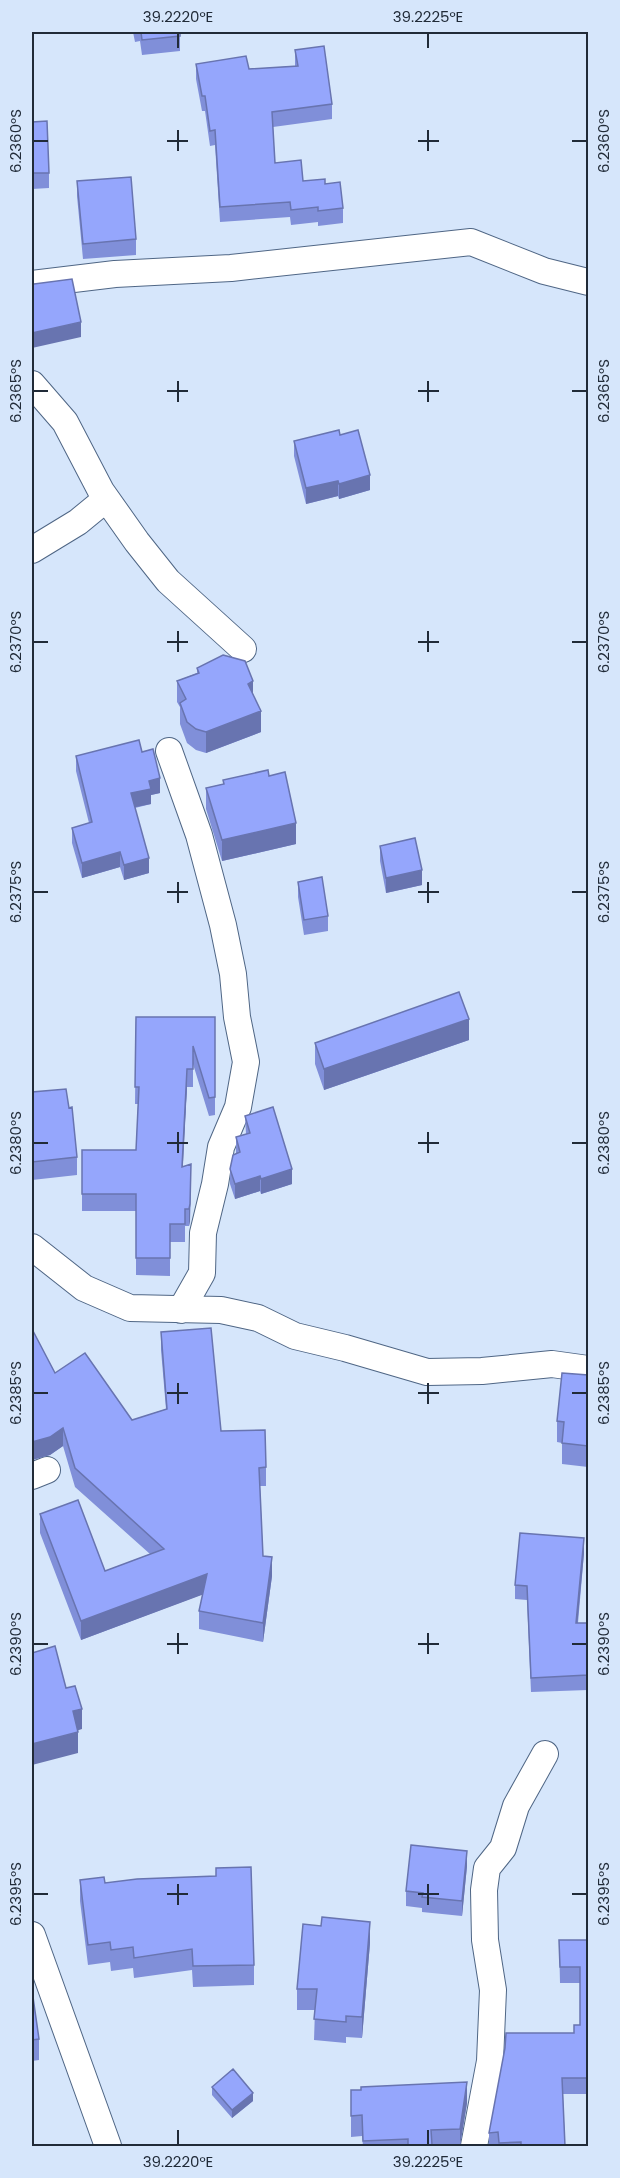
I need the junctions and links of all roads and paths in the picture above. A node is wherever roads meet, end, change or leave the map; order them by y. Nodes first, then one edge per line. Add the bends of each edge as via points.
1 (588, 282) edge
2 (32, 284) edge
3 (32, 384) edge
4 (106, 499) junction
5 (32, 550) edge
6 (243, 649) dead end
7 (169, 751) dead end
8 (32, 1247) edge
9 (181, 1310) junction
10 (588, 1369) edge
11 (545, 1754) dead end
12 (32, 1935) edge
13 (108, 2146) edge
14 (474, 2146) edge

1 - 2 street via 544,271 471,242 231,268 115,274
3 - 4 street via 65,422
4 - 5 street via 78,522
4 - 6 street via 168,581
7 - 9 street via 199,835 223,925 246,1062 238,1107 221,1147 203,1233 202,1273
8 - 9 street via 84,1288 130,1308
9 - 10 street via 221,1310 258,1318 295,1336 428,1372 552,1364
11 - 14 street via 516,1806 503,1848 487,1868 485,1940 493,1990 490,2061
12 - 13 street

